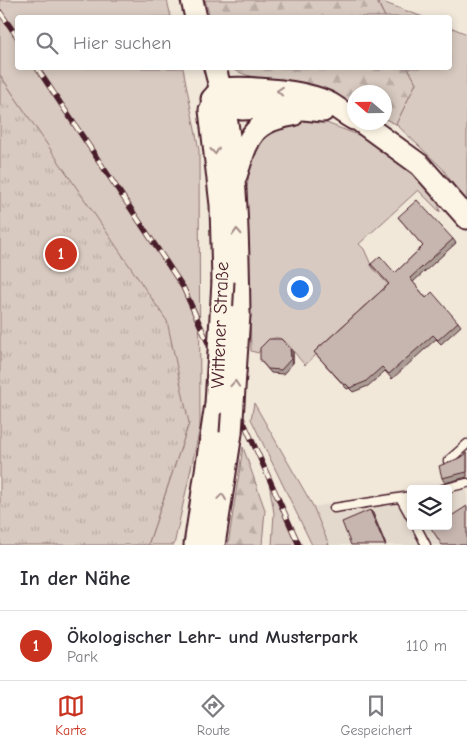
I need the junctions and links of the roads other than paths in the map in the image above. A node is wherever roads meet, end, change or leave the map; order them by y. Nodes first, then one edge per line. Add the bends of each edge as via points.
1 (192, 0) edge
2 (195, 15) edge
3 (204, 70) edge
4 (215, 70) edge
5 (218, 100) junction
6 (317, 111) junction
7 (347, 115) edge
8 (347, 116) edge
9 (372, 130) edge
10 (234, 181) junction
11 (467, 218) edge
12 (467, 444) edge
13 (448, 461) edge
14 (467, 483) edge
15 (452, 487) edge
16 (407, 497) edge
17 (401, 499) junction
18 (334, 508) dead end
19 (407, 510) edge
20 (418, 530) edge
21 (195, 545) edge
22 (214, 545) edge
23 (426, 545) edge

1 - 2 main road
3 - 5 main road, Wittener Straße
4 - 5 main road, Wittener Straße
5 - 6 main road via 242,109 284,107
7 -> 5 main road via 328,102 291,92 243,88
5 - 10 main road, Wittener Straße
5 -> 21 main road, Wittener Straße, bridge via 223,281 216,404
6 - 8 main road
6 - 10 main road via 272,118 262,124 247,142
9 - 11 main road via 420,165
22 -> 10 main road, Wittener Straße, bridge via 231,433 239,315
12 - 13 lane
14 - 15 lane
16 - 17 lane
17 - 18 lane
17 - 19 lane
20 - 23 lane

